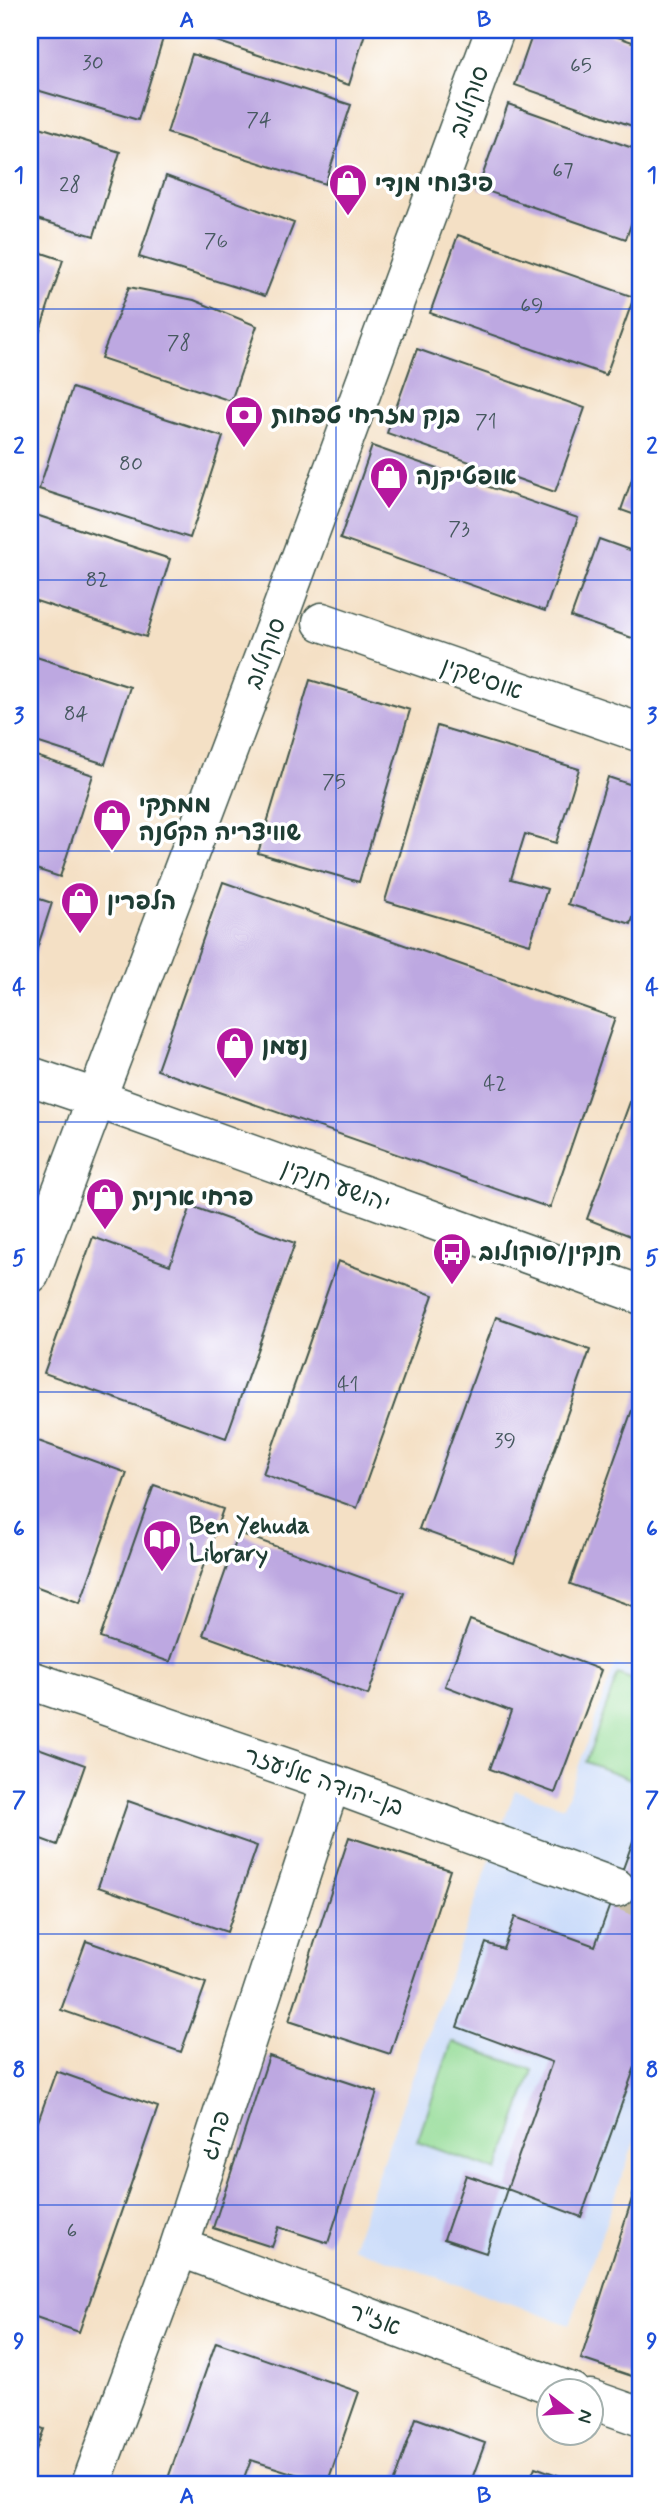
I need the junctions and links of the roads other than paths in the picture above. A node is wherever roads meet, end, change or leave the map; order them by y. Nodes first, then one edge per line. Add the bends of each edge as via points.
1 (495, 30) edge
2 (322, 622) dead end
3 (641, 733) edge
4 (30, 1076) edge
5 (95, 1098) junction
6 (30, 1274) edge
7 (641, 1295) edge
8 (30, 1680) edge
9 (331, 1783) junction
10 (616, 1888) tunnel mouth
11 (178, 2247) junction
12 (534, 2378) edge
13 (604, 2404) edge
14 (641, 2417) edge
15 (91, 2484) edge

1 - 5 street, סוקולוב
2 - 3 street, אוסישקין
4 - 5 street, יהושע חנקין
5 - 6 street, סוקולוב
5 - 7 street, יהושע חנקין
8 - 9 street, בן-יהודה אליעזר
9 - 10 street, בן-יהודה אליעזר
9 - 11 street, פרוג
11 - 12 street, אז"ר
11 - 15 street, פרוג
13 - 14 street

